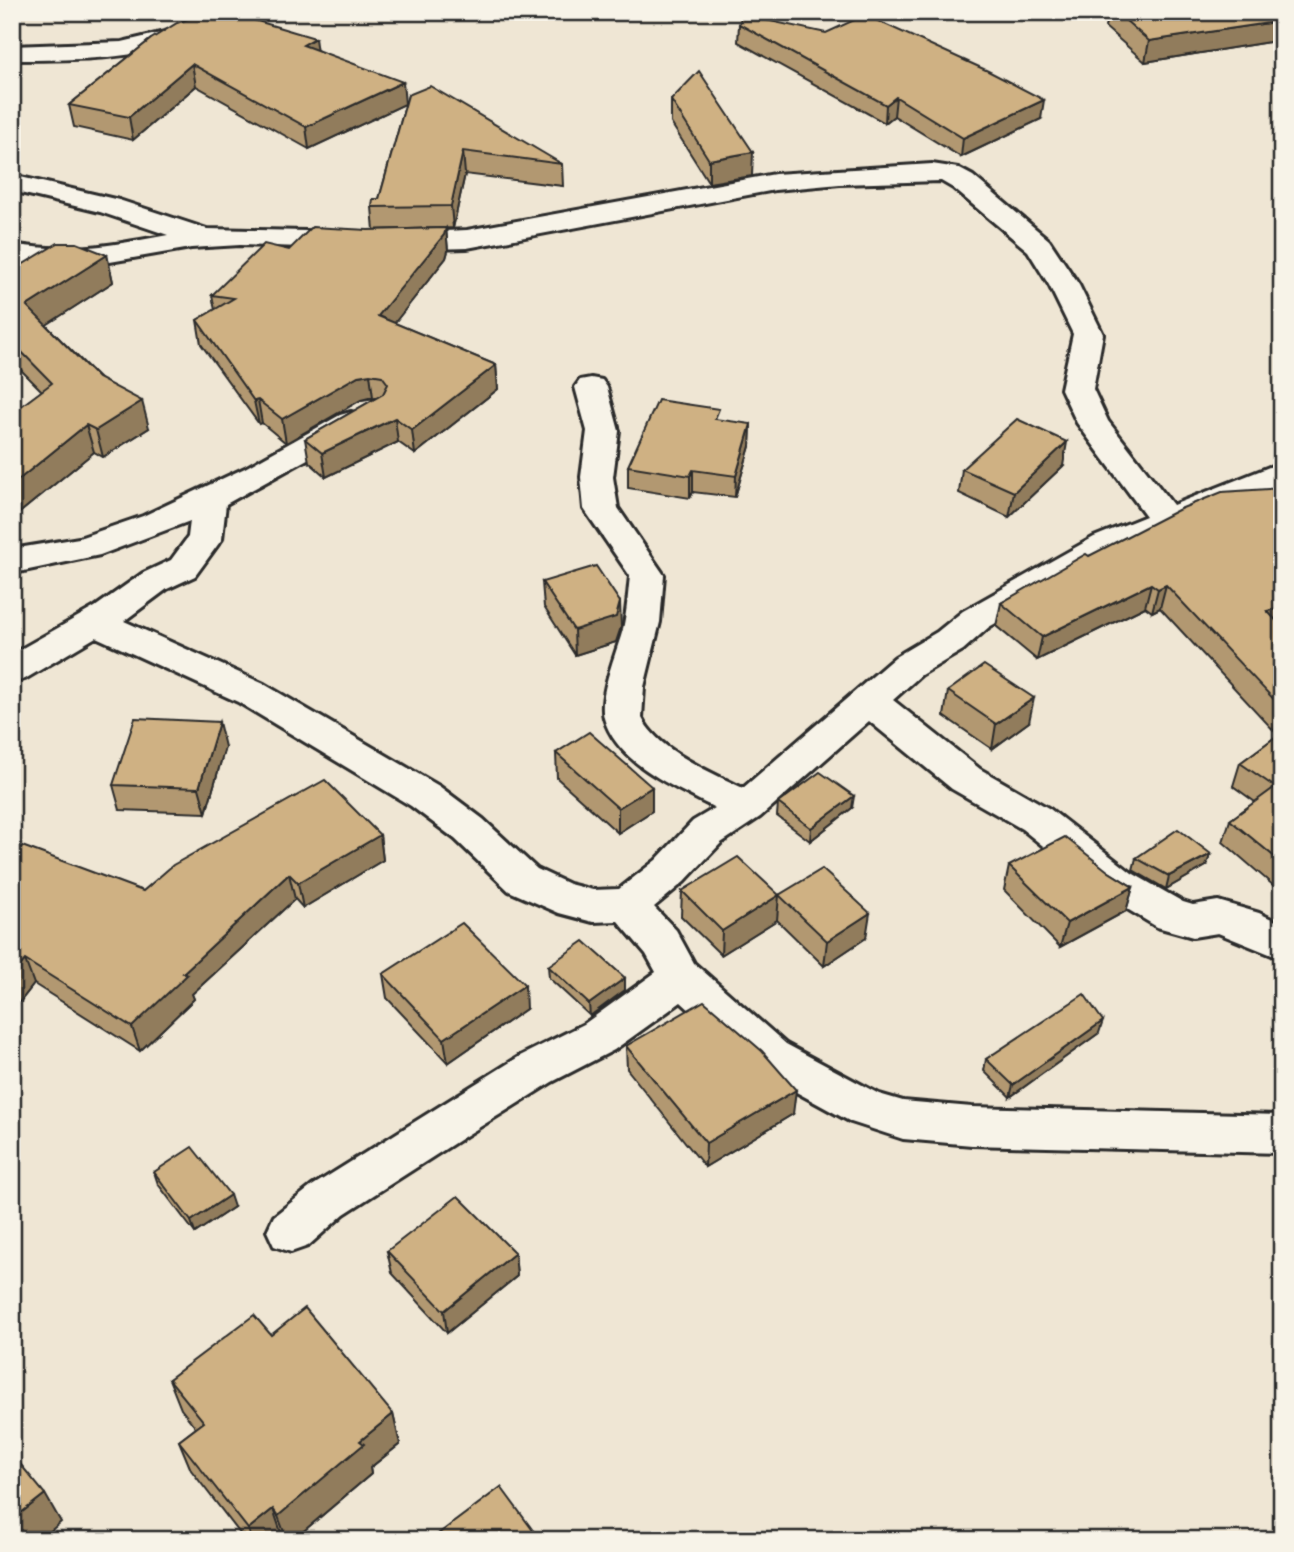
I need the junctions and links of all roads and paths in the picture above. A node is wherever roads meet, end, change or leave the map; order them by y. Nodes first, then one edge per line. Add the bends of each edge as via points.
1 (208, 24) edge
2 (12, 53) edge
3 (12, 183) edge
4 (205, 238) junction
5 (12, 253) edge
6 (591, 387) dead end
7 (373, 409) edge
8 (1282, 472) edge
9 (210, 497) junction
10 (1167, 520) junction
11 (12, 560) edge
12 (96, 623) junction
13 (12, 670) edge
14 (869, 699) junction
15 (746, 807) junction
16 (628, 905) junction
17 (1282, 943) edge
18 (679, 975) junction
19 (1282, 1134) edge
20 (291, 1231) dead end

1 - 2 street via 144,49
3 - 4 street via 109,206
4 - 5 street via 81,258 45,259
4 - 10 street via 423,243 467,239 775,182 948,174 1039,246 1064,285 1088,334 1077,389 1093,423
6 - 15 street via 603,431 597,477 601,509 647,575 623,717 637,743
7 - 9 street
8 - 10 street
9 - 11 street via 89,547
9 - 12 street via 205,539 183,568
10 - 14 street via 1106,545 997,606 908,666
12 - 13 street
12 - 16 street via 251,693 425,796 469,829 523,880 593,906
14 - 15 street
14 - 17 street via 965,779 1036,820 1118,884 1172,916 1193,921 1218,917
15 - 16 street via 707,832 670,871
16 - 18 street via 661,942
18 - 19 street via 771,1057 867,1109 904,1119 985,1127
18 - 20 street via 668,988 598,1037 452,1121 328,1200

